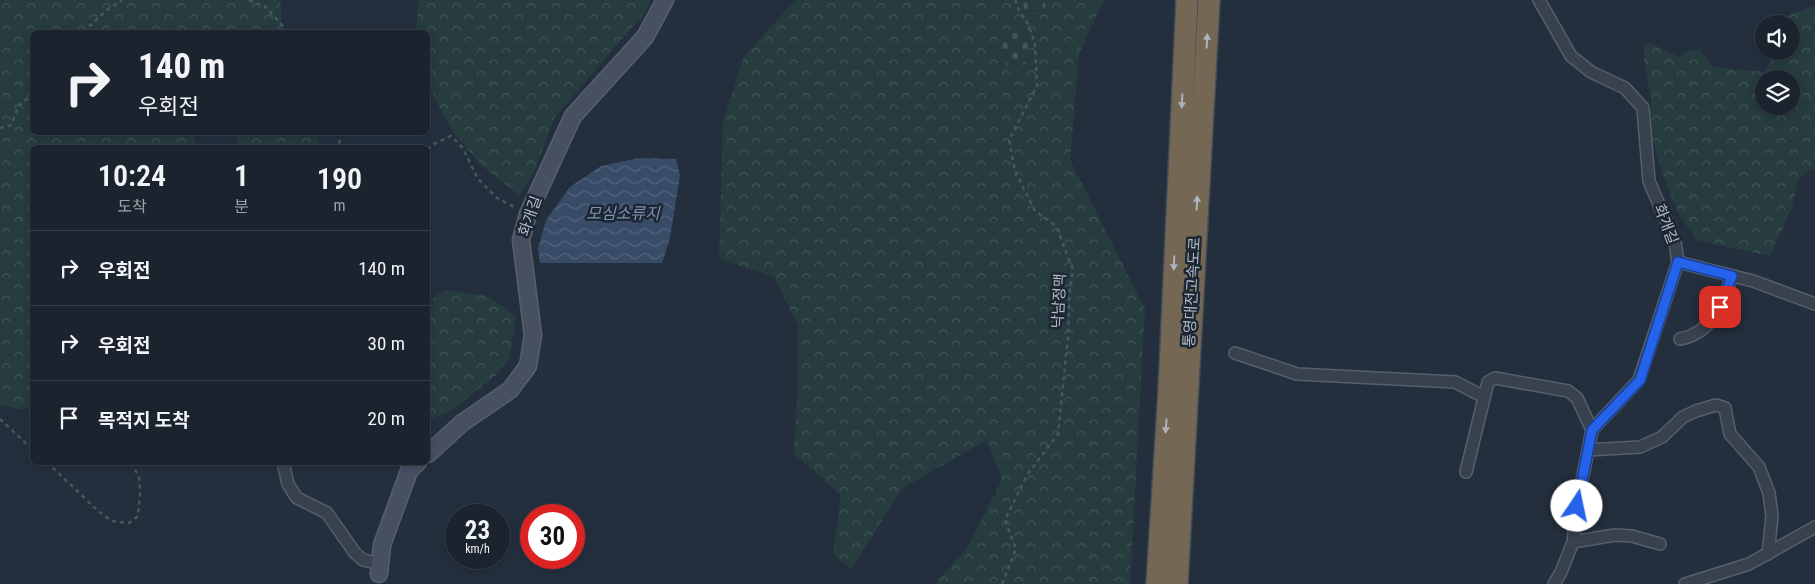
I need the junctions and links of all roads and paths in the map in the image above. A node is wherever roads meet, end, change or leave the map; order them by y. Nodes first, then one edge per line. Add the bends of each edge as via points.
1 (122, 0) edge
2 (250, 0) edge
3 (665, 0) edge
4 (1016, 0) edge
5 (1187, 0) edge
6 (1209, 0) edge
7 (1539, 0) edge
8 (85, 30) edge
9 (286, 30) edge
10 (30, 98) edge
11 (0, 128) edge
12 (430, 148) edge
13 (528, 214) junction
14 (1678, 262) junction
15 (1732, 276) junction
16 (1815, 304) edge
17 (1190, 326) junction
18 (1680, 339) dead end
19 (1235, 353) dead end
20 (1484, 397) junction
21 (0, 419) edge
22 (1592, 430) junction
23 (30, 446) edge
24 (1588, 450) junction
25 (430, 452) edge
26 (50, 465) edge
27 (132, 465) edge
28 (284, 465) edge
29 (415, 465) edge
30 (1466, 472) dead end
31 (1815, 527) edge
32 (1574, 542) junction
33 (1660, 544) dead end
34 (1768, 554) junction
35 (380, 574) edge
36 (1002, 584) edge
37 (1157, 584) edge
38 (1177, 584) edge
39 (1190, 584) edge
40 (1554, 584) edge
41 (1686, 584) edge

1 - 8 path
2 - 9 path via 266,7
3 - 13 street, 화개길 via 646,37 573,116
4 - 36 path, 낙남정맥 via 1035,44 1036,86 1009,140 1015,171 1035,210 1056,226 1073,270 1058,434 1027,475 1005,520 1016,550
5 -> 37 highway, 통영대전고속도로
17 -> 6 highway, 통영대전고속도로
7 - 14 street, 화개길 via 1571,56 1591,72 1625,88 1643,108 1649,181 1675,242
10 - 11 path via 19,106 11,125
12 - 13 path via 451,136 462,146 478,179 498,198
13 - 25 street, 화개길 via 521,240 533,335 528,366 510,390 462,423
14 - 15 street
14 - 22 street, 화개길 via 1640,380
15 - 16 street
15 - 18 street via 1720,307 1709,324 1694,336
17 - 38 highway, 통영대전고속도로
17 - 39 highway
19 - 20 street via 1298,374 1455,382
20 - 22 street via 1488,382 1495,378 1568,391 1577,398
20 - 30 street
21 - 23 path
22 - 24 street
24 - 32 street
24 - 34 street via 1640,447 1662,437 1683,417 1696,411 1716,405 1725,408 1730,434 1759,467 1769,493 1772,516
26 - 27 path via 98,511 112,521 129,523 138,516 140,494 138,476
28 - 35 street via 288,484 297,498 327,513 355,553
29 - 35 street via 409,471 382,545
31 - 34 street
32 - 33 street via 1615,535
32 - 40 street
34 - 41 street via 1750,564

